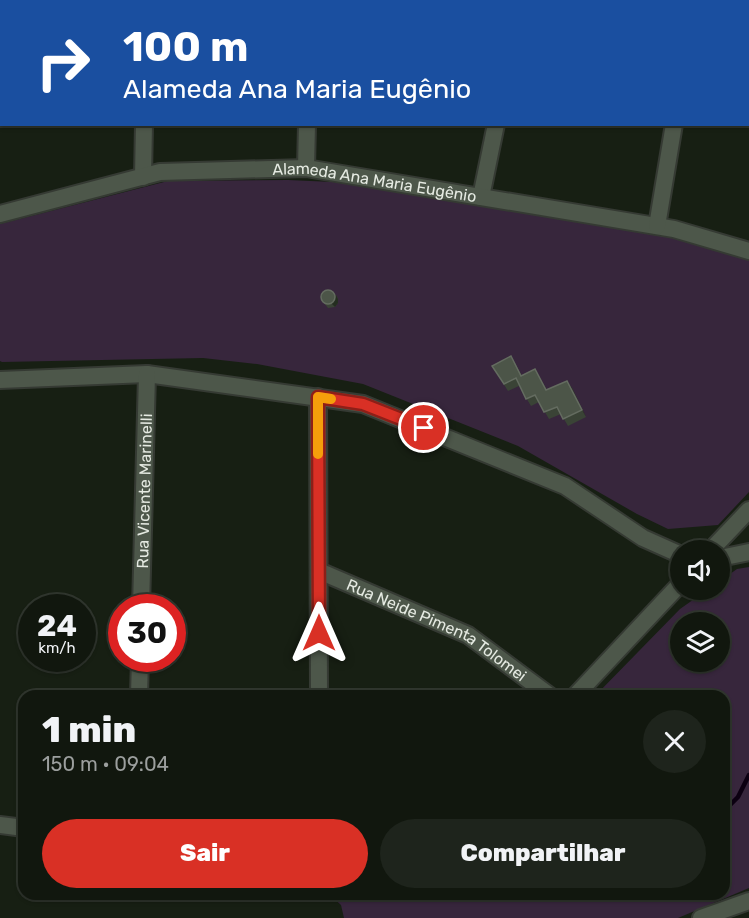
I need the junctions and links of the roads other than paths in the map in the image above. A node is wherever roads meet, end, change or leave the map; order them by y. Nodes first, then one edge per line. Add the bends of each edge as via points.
1 (144, 126) edge
2 (307, 126) edge
3 (496, 126) edge
4 (674, 126) edge
5 (306, 168) junction
6 (143, 177) junction
7 (481, 197) junction
8 (0, 214) edge
9 (657, 226) junction
10 (749, 251) edge
11 (147, 374) junction
12 (0, 380) edge
13 (318, 397) junction
14 (749, 510) edge
15 (720, 540) edge
16 (670, 550) edge
17 (749, 552) edge
18 (730, 556) edge
19 (319, 571) junction
20 (141, 594) edge
21 (670, 595) edge
22 (140, 672) edge
23 (139, 690) edge
24 (319, 690) edge
25 (542, 690) edge
26 (581, 690) edge
27 (0, 825) edge
28 (18, 827) edge
29 (749, 901) edge
30 (703, 918) edge

1 - 6 street
2 - 5 street
3 - 7 street
4 - 9 street
5 - 6 street, Alameda Ana Maria Eugênio via 160,172
5 - 7 street, Alameda Ana Maria Eugênio
6 - 8 street, Alameda Ana Maria Eugênio
7 - 9 street, Alameda Ana Maria Eugênio
9 - 10 street, Alameda Ana Maria Eugênio
11 - 12 street
11 - 13 street
11 - 20 street, Rua Vicente Marinelli
13 - 16 street via 363,404 565,486 643,538
13 - 19 street
14 - 15 street
17 - 18 street
19 - 24 street
19 - 25 street, Rua Neide Pimenta Tolomei via 468,634
21 - 26 street
22 - 23 street
27 - 28 street
29 - 30 street

